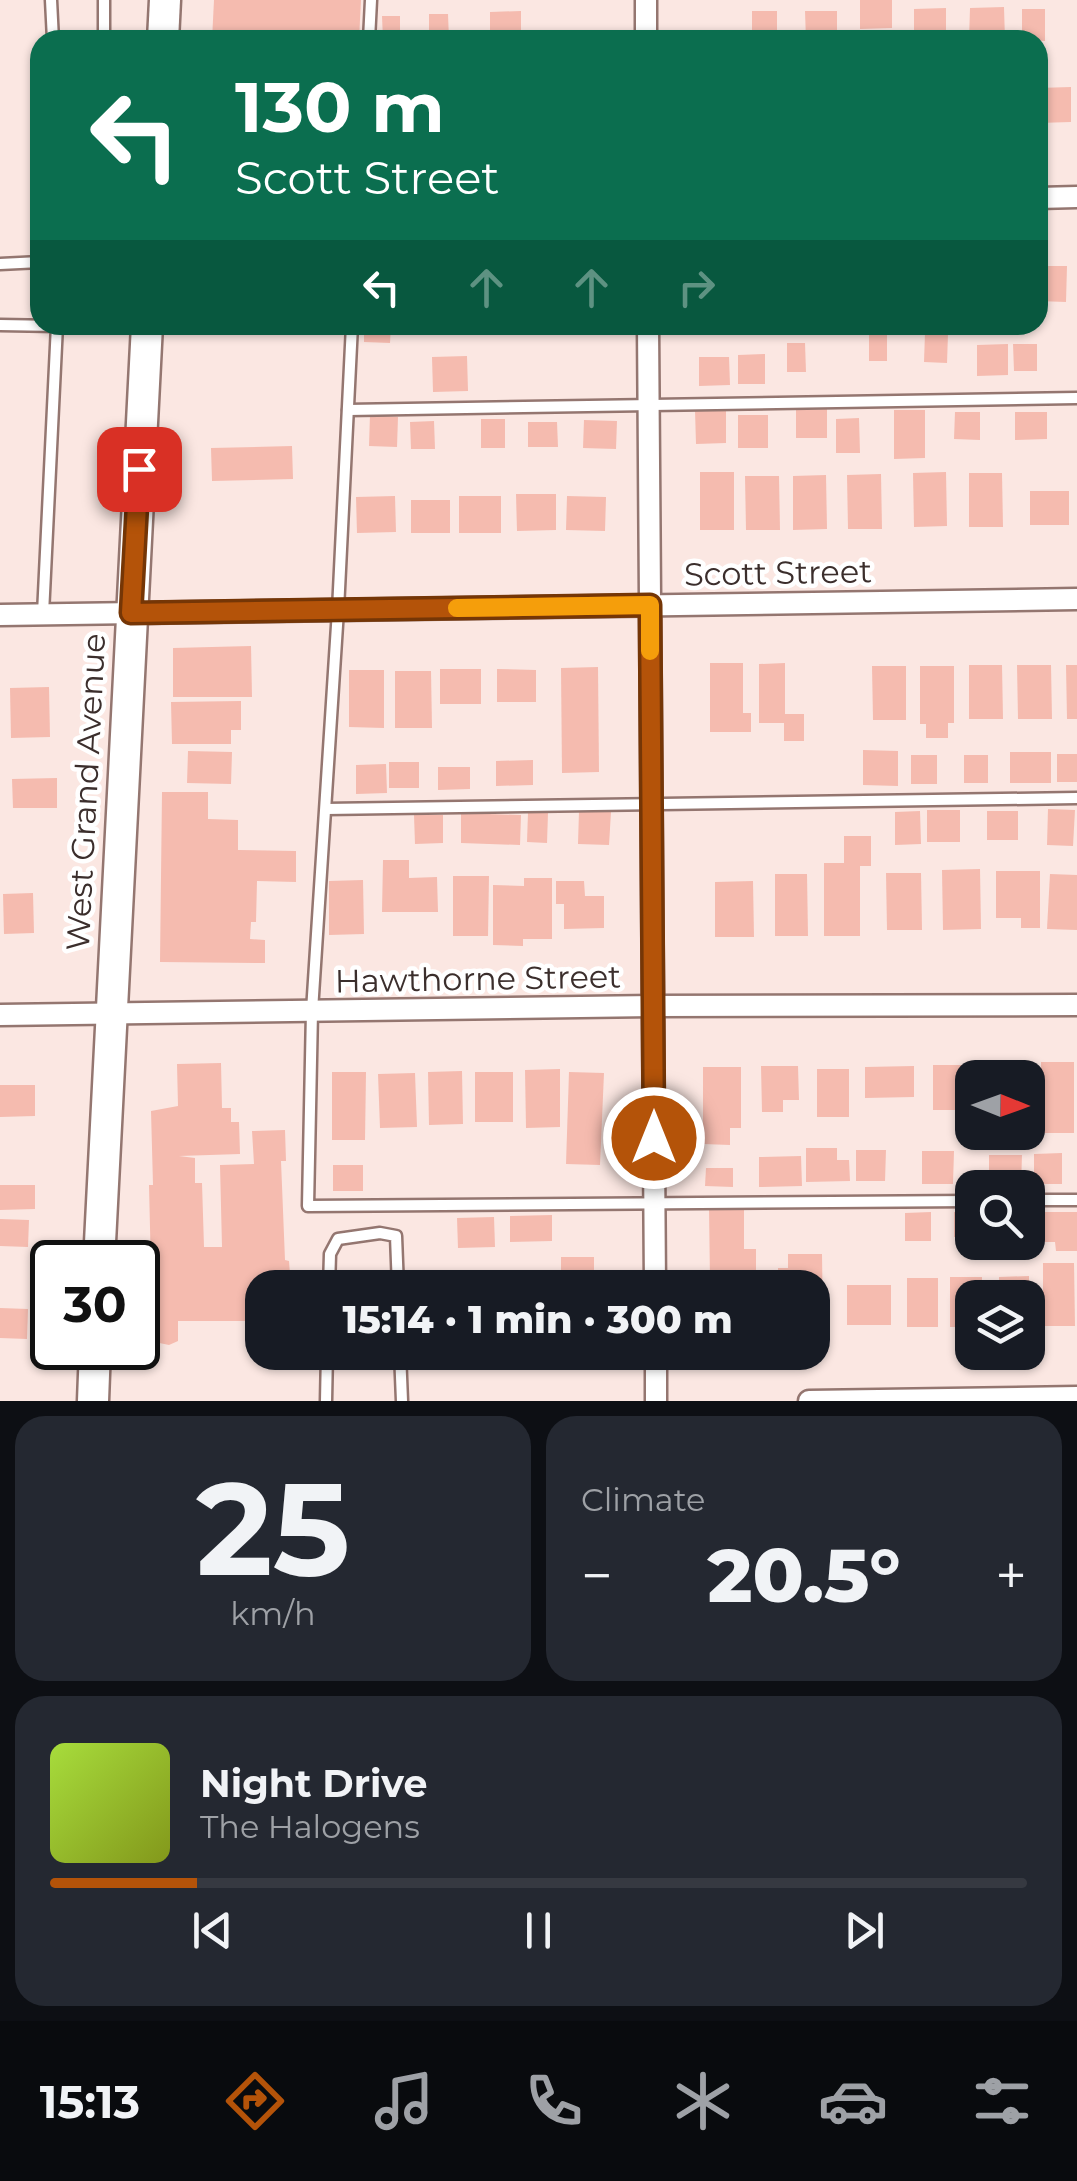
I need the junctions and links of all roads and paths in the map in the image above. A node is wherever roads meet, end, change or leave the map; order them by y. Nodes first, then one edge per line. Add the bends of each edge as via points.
1 (52, 0) edge
2 (104, 0) edge
3 (166, 0) edge
4 (371, 0) edge
5 (646, 0) edge
6 (53, 30) edge
7 (104, 30) edge
8 (164, 30) edge
9 (370, 30) edge
10 (646, 30) edge
11 (1077, 197) edge
12 (1048, 198) edge
13 (30, 262) edge
14 (0, 264) edge
15 (0, 325) edge
16 (30, 325) edge
17 (57, 335) edge
18 (146, 335) edge
19 (352, 335) edge
20 (648, 335) edge
21 (1077, 398) edge
22 (649, 405) junction
23 (348, 410) junction
24 (1077, 599) edge
25 (650, 605) junction
26 (338, 610) junction
27 (131, 613) junction
28 (43, 614) junction
29 (0, 615) edge
30 (1077, 798) edge
31 (652, 804) junction
32 (326, 808) junction
33 (1077, 1005) edge
34 (653, 1006) junction
35 (312, 1012) junction
36 (110, 1014) junction
37 (0, 1015) edge
38 (1045, 1200) edge
39 (1077, 1200) edge
40 (955, 1201) edge
41 (655, 1204) junction
42 (100, 1240) edge
43 (330, 1270) edge
44 (397, 1270) edge
45 (655, 1270) edge
46 (94, 1370) edge
47 (327, 1370) edge
48 (401, 1370) edge
49 (656, 1370) edge
50 (1077, 1397) edge
51 (93, 1401) edge
52 (326, 1401) edge
53 (402, 1401) edge
54 (656, 1401) edge
55 (809, 1401) edge

1 - 6 lane
2 - 7 lane
3 - 8 main road
4 - 9 lane
5 - 10 street
11 - 12 street
13 - 14 lane
15 - 16 lane
17 - 28 lane
18 - 27 main road, West Grand Avenue
19 - 23 lane
20 - 22 street
21 - 22 lane
22 - 23 lane
22 - 25 street
23 - 26 lane
24 - 25 street, Scott Street
25 - 26 street, Scott Street
25 - 31 street
26 - 27 street, Scott Street
26 - 32 lane
27 - 28 street, Scott Street
27 - 36 main road, West Grand Avenue
28 - 29 street, Scott Street
30 - 31 lane
31 - 32 lane
31 - 34 street
32 - 35 lane
33 - 34 street, Hawthorne Street
34 - 35 street, Hawthorne Street
34 - 41 street
35 - 36 street, Hawthorne Street
35 - 41 lane via 308,1206
36 - 37 street, Hawthorne Street
36 - 42 main road, West Grand Avenue
38 - 39 lane
40 - 41 lane
41 - 45 street
43 - 44 lane via 338,1239 380,1233 396,1236
46 - 51 main road
47 - 52 lane
48 - 53 lane
49 - 54 street
50 - 55 street

